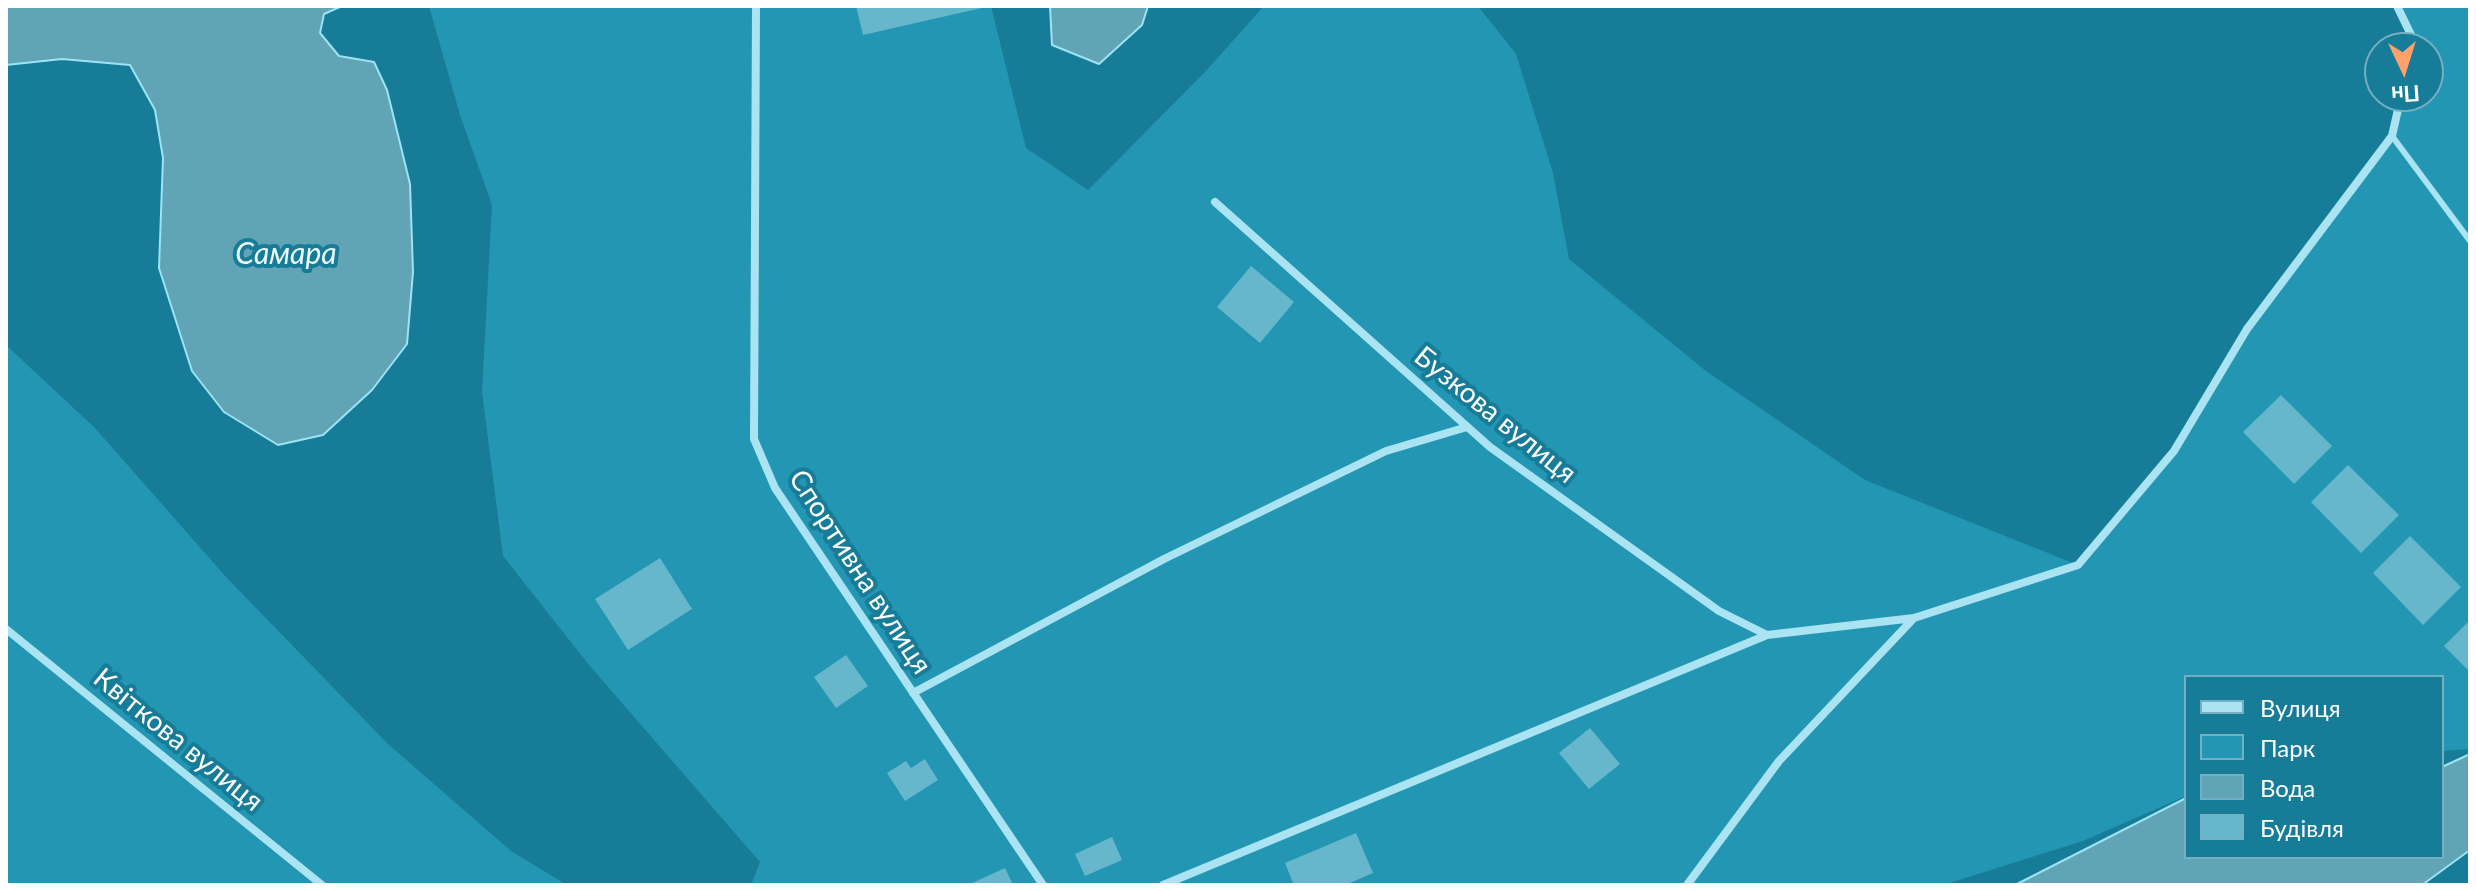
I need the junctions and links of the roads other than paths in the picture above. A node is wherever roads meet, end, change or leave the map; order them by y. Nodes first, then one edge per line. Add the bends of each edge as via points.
1 (756, 6) edge
2 (2397, 6) edge
3 (2410, 32) edge
4 (2397, 112) edge
5 (2392, 136) junction
6 (1215, 202) dead end
7 (2470, 241) edge
8 (1467, 427) junction
9 (1914, 618) junction
10 (6, 629) edge
11 (1767, 635) junction
12 (913, 693) junction
13 (322, 885) edge
14 (1043, 885) edge
15 (1163, 885) edge
16 (1687, 885) edge

1 - 12 street, Спортивна вулиця via 754,439 775,488
2 - 3 street
4 - 5 street
5 - 7 lane
5 - 9 street via 2247,329 2174,451 2078,565
6 - 8 street, Бузкова вулиця
8 - 11 street, Бузкова вулиця via 1719,611
8 - 12 street via 1386,451 1164,559
9 - 11 street
9 - 16 street via 1779,761
10 - 13 street, Квіткова вулиця
11 - 15 street
12 - 14 street, Спортивна вулиця

